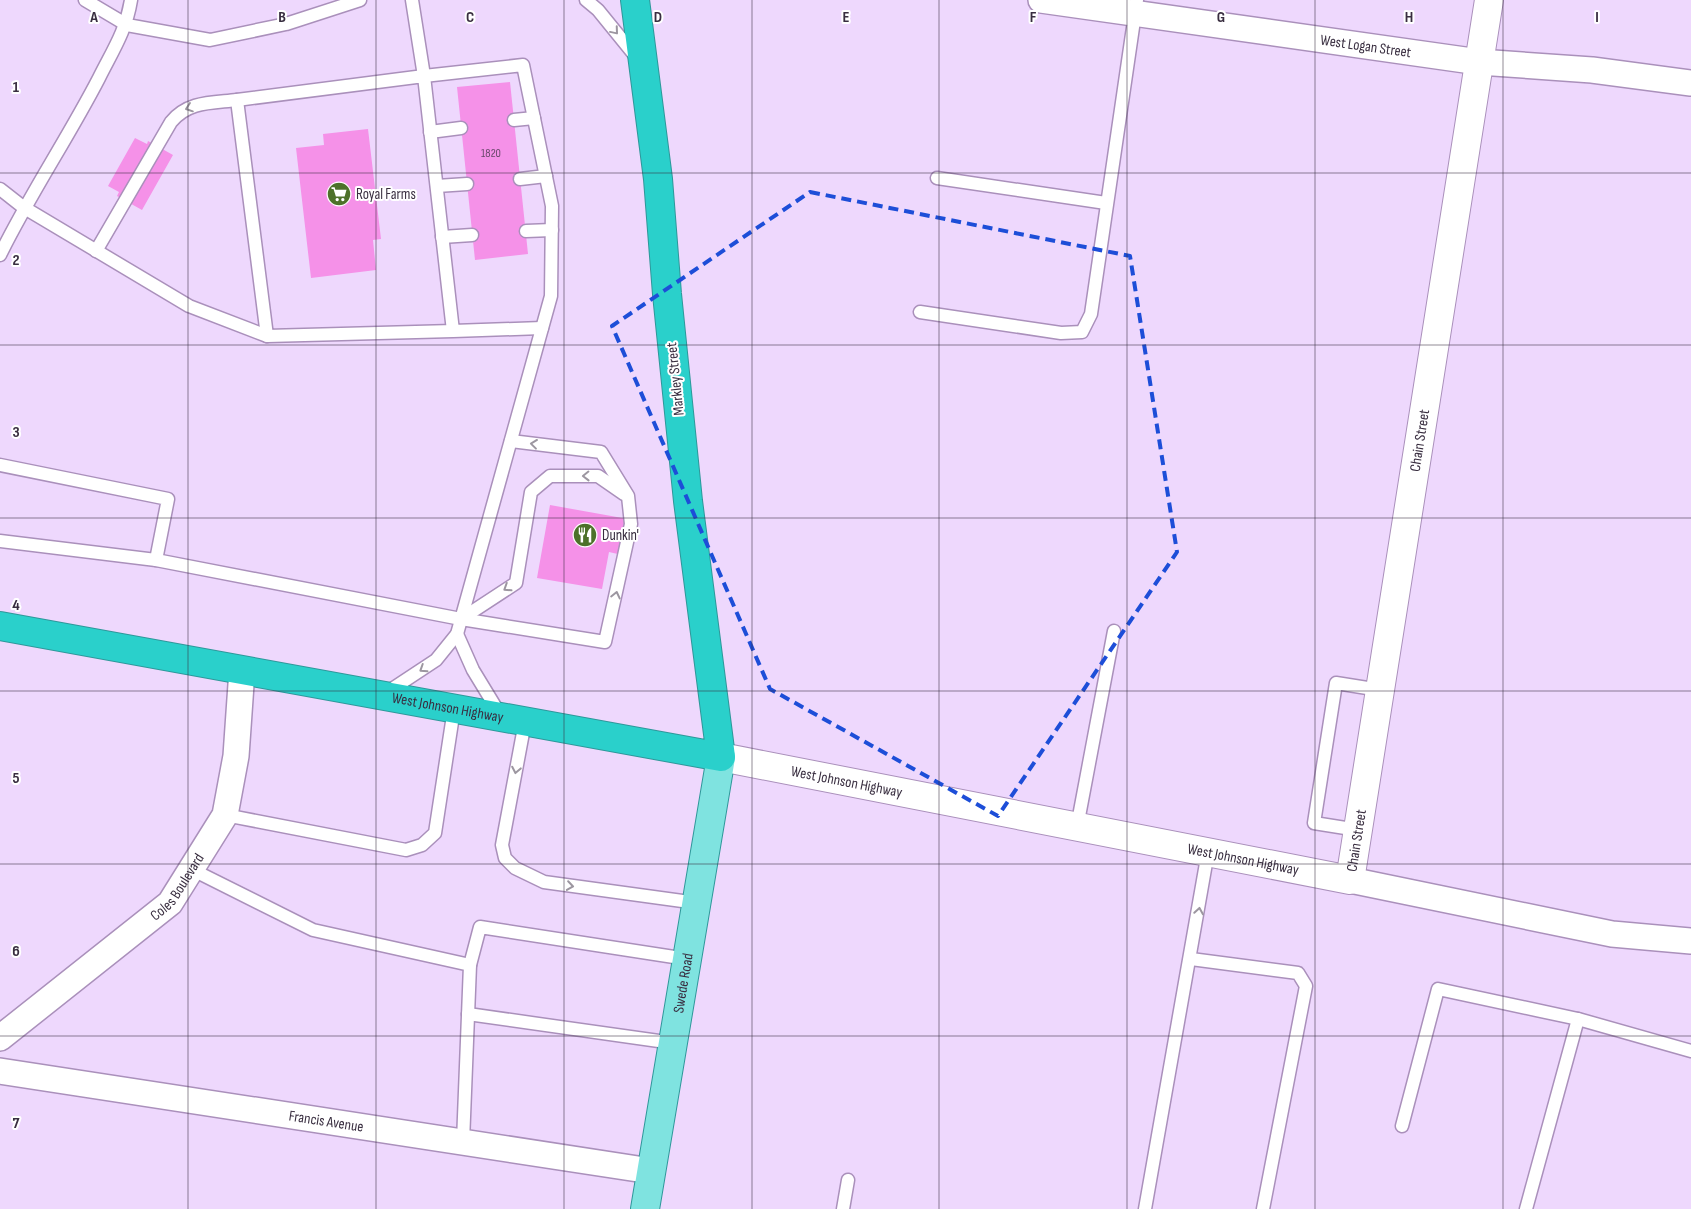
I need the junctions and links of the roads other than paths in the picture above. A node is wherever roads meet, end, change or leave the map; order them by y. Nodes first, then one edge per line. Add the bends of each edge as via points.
1 (85, 0) edge
2 (131, 0) edge
3 (360, 0) edge
4 (412, 0) edge
5 (586, 0) edge
6 (635, 0) edge
7 (1041, 0) edge
8 (1489, 0) edge
9 (1136, 7) edge
10 (126, 25) junction
11 (1479, 62) junction
12 (642, 64) junction
13 (424, 76) junction
14 (1691, 83) edge
15 (237, 100) junction
16 (534, 118) junction
17 (514, 120) dead end
18 (461, 128) dead end
19 (430, 132) junction
20 (546, 176) junction
21 (937, 178) dead end
22 (520, 179) dead end
23 (467, 184) dead end
24 (437, 186) junction
25 (0, 189) edge
26 (1106, 203) junction
27 (23, 207) junction
28 (552, 230) junction
29 (526, 231) dead end
30 (472, 236) dead end
31 (442, 237) junction
32 (96, 251) junction
33 (0, 255) edge
34 (920, 312) dead end
35 (542, 328) junction
36 (452, 331) junction
37 (267, 336) junction
38 (510, 441) junction
39 (0, 465) edge
40 (628, 496) junction
41 (0, 542) edge
42 (156, 560) junction
43 (460, 619) junction
44 (0, 626) edge
45 (1114, 631) dead end
46 (457, 634) junction
47 (242, 670) junction
48 (1380, 690) junction
49 (382, 696) junction
50 (454, 709) junction
51 (513, 720) junction
52 (721, 757) junction
53 (225, 815) junction
54 (1077, 827) junction
55 (1358, 830) junction
56 (1208, 852) junction
57 (191, 869) junction
58 (1350, 880) junction
59 (697, 903) junction
60 (1691, 941) edge
61 (687, 959) junction
62 (1191, 959) junction
63 (470, 965) junction
64 (468, 1014) junction
65 (1578, 1018) junction
66 (0, 1038) edge
67 (673, 1043) junction
68 (1691, 1051) edge
69 (0, 1071) edge
70 (1402, 1126) dead end
71 (463, 1142) junction
72 (651, 1171) junction
73 (848, 1180) dead end
74 (645, 1209) edge
75 (843, 1209) edge
76 (1145, 1209) edge
77 (1263, 1209) edge
78 (1526, 1209) edge

1 - 10 lane
2 - 10 lane
3 - 10 lane via 286,24 210,40
4 - 13 lane
5 -> 12 lane
6 - 12 highway, Markley Street
7 - 9 street, West Logan Street
8 - 11 street, Chain Street
9 - 11 street, West Logan Street
9 - 26 lane
10 - 27 lane via 83,110
11 - 14 street, West Logan Street via 1592,70
11 - 48 street, Chain Street
12 - 52 highway, Markley Street via 658,178 688,500
13 - 15 lane
13 - 16 lane via 523,65
13 - 19 lane
15 -> 32 lane via 180,111
15 - 37 lane
16 - 17 lane
16 - 20 lane
18 - 19 lane
19 - 24 lane
20 - 22 lane
20 - 28 lane via 552,206
21 - 26 lane
23 - 24 lane
24 - 31 lane
25 - 27 lane
26 - 34 lane via 1091,314 1082,332 1061,333
27 - 32 lane
27 - 33 lane
28 - 29 lane
28 - 35 lane via 551,296
30 - 31 lane
31 - 36 lane
32 - 37 lane via 189,306
35 - 36 lane
35 - 38 lane
36 - 37 lane
40 -> 38 lane via 601,452
38 - 43 lane
39 - 42 lane via 168,499
40 -> 43 lane via 598,476 550,476 531,492 516,583
43 -> 40 lane via 605,642 632,524
41 - 42 lane
42 - 43 lane
43 - 46 lane
44 - 47 highway, West Johnson Highway
45 - 54 lane
46 -> 49 lane via 436,660
46 - 51 lane via 473,670
47 - 49 highway, West Johnson Highway
47 - 53 street, Coles Boulevard via 236,756
48 - 55 street, Chain Street
48 - 55 lane via 1336,683 1314,823
49 - 50 highway, West Johnson Highway
50 - 51 highway, West Johnson Highway
50 - 53 lane via 435,833 422,845 406,850 384,847
51 - 52 highway, West Johnson Highway
51 -> 59 lane via 502,846 505,858 515,868 544,882
52 - 54 street, West Johnson Highway
52 - 59 main road, Swede Road
53 - 57 street, Coles Boulevard
54 - 56 street, West Johnson Highway
55 - 58 street, Chain Street
56 - 58 street, West Johnson Highway
62 -> 56 lane
57 - 63 lane via 313,930
57 - 66 street, Coles Boulevard via 170,902
58 - 60 street, West Johnson Highway via 1612,934
59 - 61 main road, Swede Road
61 - 63 lane via 480,927
61 - 67 main road, Swede Road
62 - 76 lane
62 - 77 lane via 1298,973 1306,986
63 - 64 lane
64 - 67 lane
64 - 71 lane
65 - 68 lane
65 - 70 lane via 1438,989
65 - 78 lane
67 - 72 main road, Swede Road
69 - 71 street, Francis Avenue
71 - 72 street, Francis Avenue
72 - 74 main road, Swede Road
73 - 75 lane

